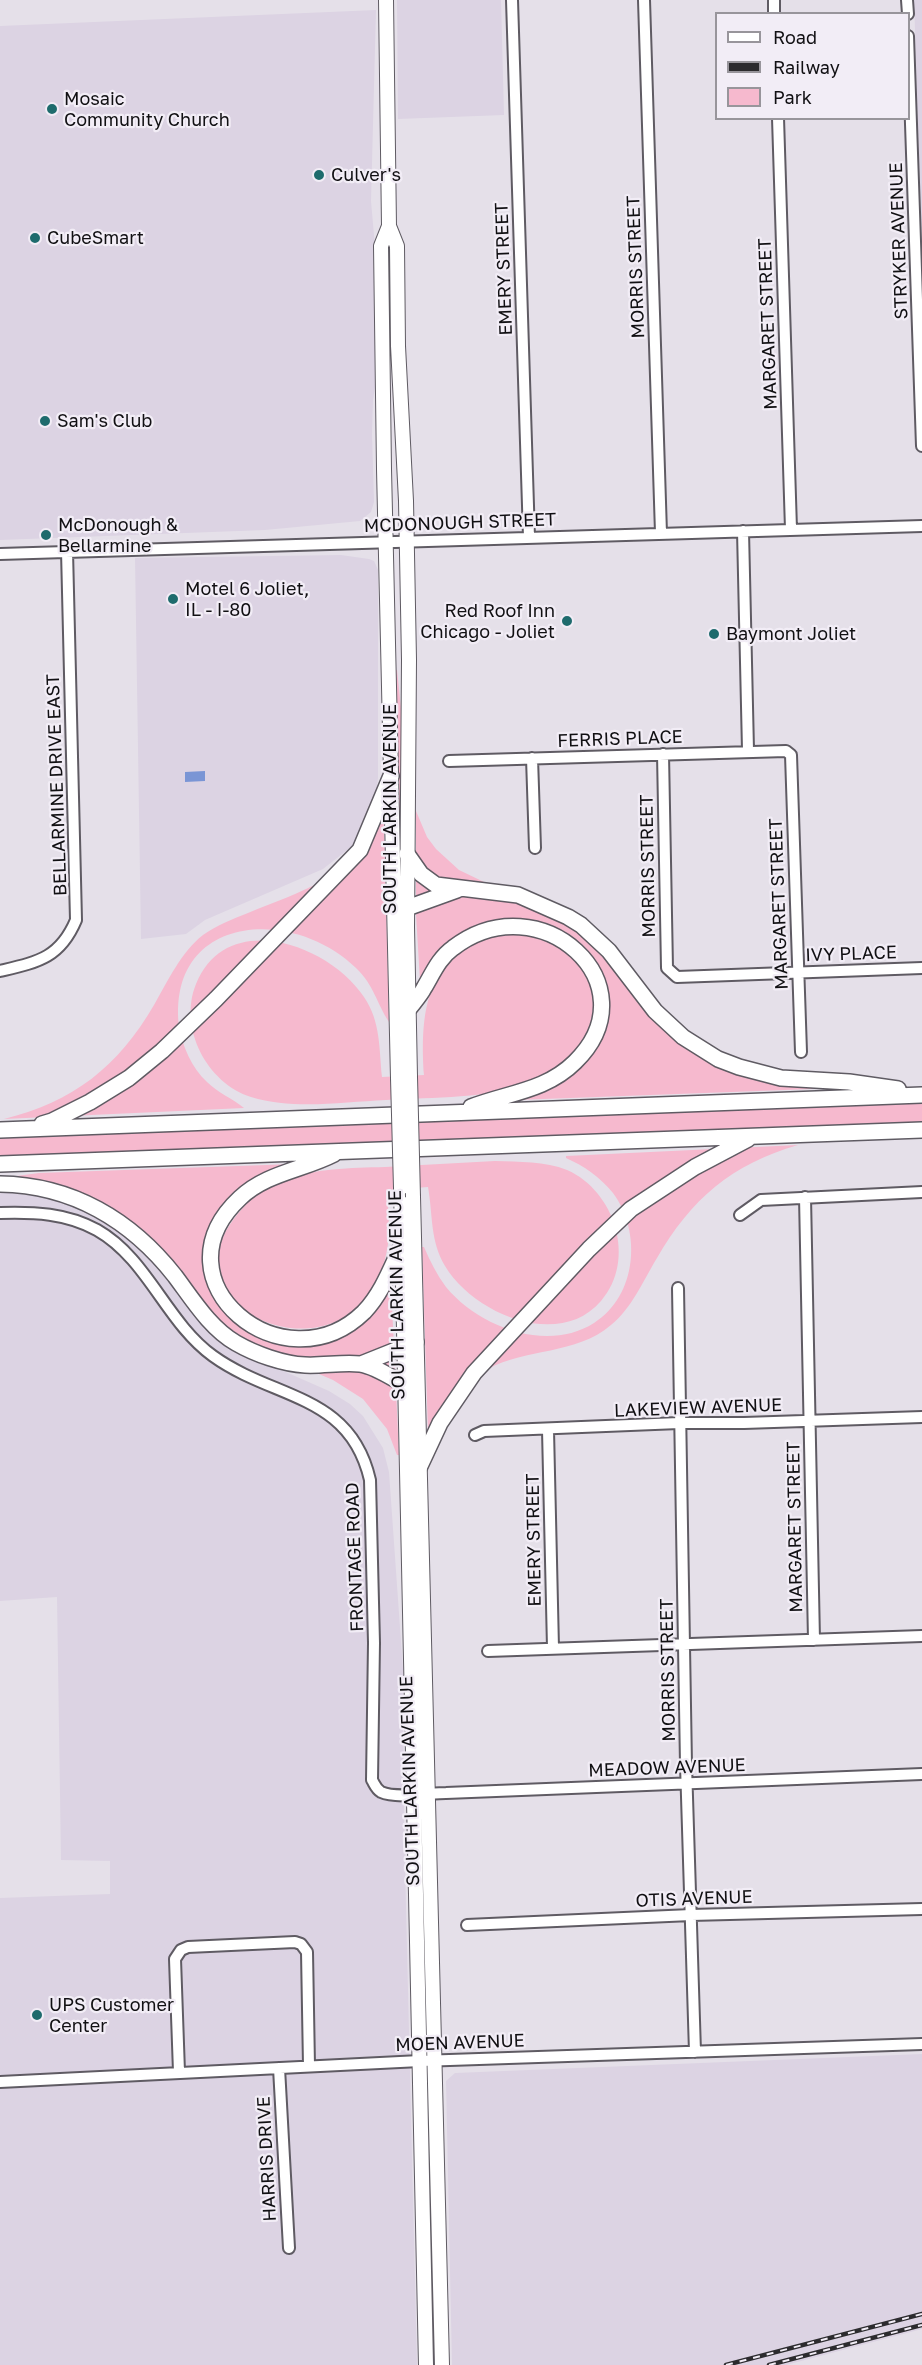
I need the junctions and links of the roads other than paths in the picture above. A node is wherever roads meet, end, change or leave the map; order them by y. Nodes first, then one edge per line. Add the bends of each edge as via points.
1 (386, 0) edge
2 (512, 0) edge
3 (644, 0) edge
4 (910, 68) edge
5 (778, 120) edge
6 (388, 226) junction
7 (922, 446) edge
8 (922, 525) edge
9 (791, 529) junction
10 (742, 531) junction
11 (661, 533) junction
12 (529, 537) junction
13 (386, 541) junction
14 (406, 541) junction
15 (67, 551) junction
16 (0, 554) edge
17 (748, 750) junction
18 (663, 754) junction
19 (791, 755) joint
20 (532, 758) junction
21 (449, 761) dead end
22 (391, 776) junction
23 (535, 848) dead end
24 (407, 854) junction
25 (460, 889) junction
26 (407, 908) junction
27 (922, 968) edge
28 (0, 971) edge
29 (797, 972) junction
30 (673, 975) joint
31 (408, 1011) junction
32 (801, 1052) dead end
33 (404, 1077) junction
34 (922, 1094) edge
35 (460, 1112) junction
36 (18, 1129) junction
37 (0, 1130) edge
38 (922, 1130) edge
39 (751, 1137) junction
40 (338, 1152) junction
41 (0, 1164) edge
42 (0, 1184) edge
43 (922, 1192) edge
44 (805, 1197) junction
45 (0, 1213) edge
46 (740, 1215) dead end
47 (402, 1245) junction
48 (678, 1288) dead end
49 (410, 1345) junction
50 (361, 1364) junction
51 (405, 1385) junction
52 (922, 1417) edge
53 (808, 1421) junction
54 (679, 1423) junction
55 (548, 1430) junction
56 (475, 1435) dead end
57 (419, 1468) junction
58 (922, 1636) edge
59 (814, 1640) junction
60 (684, 1644) junction
61 (553, 1648) junction
62 (488, 1651) dead end
63 (922, 1774) edge
64 (687, 1783) junction
65 (429, 1793) junction
66 (413, 1794) junction
67 (922, 1909) edge
68 (691, 1915) junction
69 (467, 1925) dead end
70 (922, 2044) edge
71 (695, 2052) junction
72 (435, 2060) junction
73 (420, 2061) junction
74 (309, 2066) junction
75 (279, 2068) junction
76 (179, 2072) junction
77 (0, 2082) edge
78 (289, 2248) dead end
79 (426, 2365) edge
80 (442, 2365) edge

1 - 6 main road, SOUTH LARKIN AVENUE
2 - 12 street, EMERY STREET
3 - 11 street, MORRIS STREET
4 - 7 street, STRYKER AVENUE
5 - 9 street, MARGARET STREET
6 - 13 main road, SOUTH LARKIN AVENUE via 381,246
6 - 14 main road, SOUTH LARKIN AVENUE via 397,246
8 - 9 street, MCDONOUGH STREET
9 - 10 street, MCDONOUGH STREET
10 - 11 street, MCDONOUGH STREET
10 - 17 street
11 - 12 street, MCDONOUGH STREET
12 - 14 street, MCDONOUGH STREET
13 - 14 street, MCDONOUGH STREET
13 - 15 street, MCDONOUGH STREET
13 - 22 main road, SOUTH LARKIN AVENUE
14 - 24 main road, SOUTH LARKIN AVENUE
15 - 16 street, MCDONOUGH STREET
15 - 28 street, BELLARMINE DRIVE EAST via 76,920 61,948 43,959
17 - 18 street, FERRIS PLACE
17 - 19 street, FERRIS PLACE via 782,749
18 - 20 street, FERRIS PLACE
18 - 30 street, MORRIS STREET via 667,968
19 - 29 street, MARGARET STREET
20 - 21 street, FERRIS PLACE
20 - 23 street
22 - 33 main road, SOUTH LARKIN AVENUE
22 - 36 highway via 360,850 198,1017 147,1064 90,1102 52,1121
24 - 25 highway via 429,881
24 - 26 main road, SOUTH LARKIN AVENUE
25 - 26 highway
25 - 34 highway via 518,895 581,925 609,951 662,1018 718,1059 781,1078 849,1082
26 - 31 main road, SOUTH LARKIN AVENUE
27 - 29 street, IVY PLACE
29 - 30 street, IVY PLACE
29 - 32 street, MARGARET STREET
31 - 33 main road, SOUTH LARKIN AVENUE
31 - 35 highway via 450,949 480,931 497,927 533,928 560,938 581,955 594,975 600,998 598,1023 585,1051 574,1063 547,1082
33 - 47 main road, SOUTH LARKIN AVENUE, bridge
33 - 49 main road, SOUTH LARKIN AVENUE, bridge via 413,1197
34 - 35 highway
35 - 36 highway
36 - 37 highway
38 - 39 highway
39 - 40 highway
39 - 57 highway via 695,1167 632,1209 589,1249 474,1373 444,1416
40 - 41 highway
40 - 47 highway via 316,1164 265,1180 232,1206 219,1226 211,1251 212,1275 221,1297 239,1318 267,1333 301,1339 325,1335 348,1324 375,1299
42 - 50 highway via 53,1191 114,1218 159,1256 212,1323 236,1343 278,1360 303,1365
43 - 44 street
44 - 46 street via 760,1200
44 - 53 street, MARGARET STREET
45 - 66 street, FRONTAGE ROAD via 57,1215 99,1231 133,1261 203,1348 228,1366 319,1408 354,1438 367,1468 371,1502 372,1780 383,1793
47 - 49 main road, SOUTH LARKIN AVENUE
48 - 54 street, MORRIS STREET
49 - 50 highway
49 - 51 main road, SOUTH LARKIN AVENUE
49 - 57 main road, SOUTH LARKIN AVENUE
50 - 51 highway
51 - 66 main road, SOUTH LARKIN AVENUE
52 - 53 street, LAKEVIEW AVENUE
53 - 54 street, LAKEVIEW AVENUE
53 - 59 street, MARGARET STREET
54 - 55 street, LAKEVIEW AVENUE
54 - 60 street, MORRIS STREET
55 - 56 street, LAKEVIEW AVENUE via 484,1431
55 - 61 street, EMERY STREET
57 - 65 main road, SOUTH LARKIN AVENUE
58 - 59 street
59 - 60 street
60 - 61 street
60 - 64 street, MORRIS STREET
61 - 62 street
63 - 64 street, MEADOW AVENUE
64 - 65 street, MEADOW AVENUE
64 - 68 street, MORRIS STREET
65 - 66 street, MEADOW AVENUE
65 - 72 main road, SOUTH LARKIN AVENUE
66 - 73 main road, SOUTH LARKIN AVENUE
67 - 68 street, OTIS AVENUE
68 - 69 street, OTIS AVENUE
68 - 71 street, MORRIS STREET
70 - 71 street, MOEN AVENUE
71 - 72 street, MOEN AVENUE
72 - 73 street, MOEN AVENUE
72 - 80 main road, SOUTH LARKIN AVENUE
73 - 74 street, MOEN AVENUE
73 - 79 main road, SOUTH LARKIN AVENUE
74 - 75 street, MOEN AVENUE
74 - 76 street via 307,1952 301,1944 283,1942 181,1950 175,1959
75 - 76 street, MOEN AVENUE
75 - 78 street, HARRIS DRIVE
76 - 77 street, MOEN AVENUE

